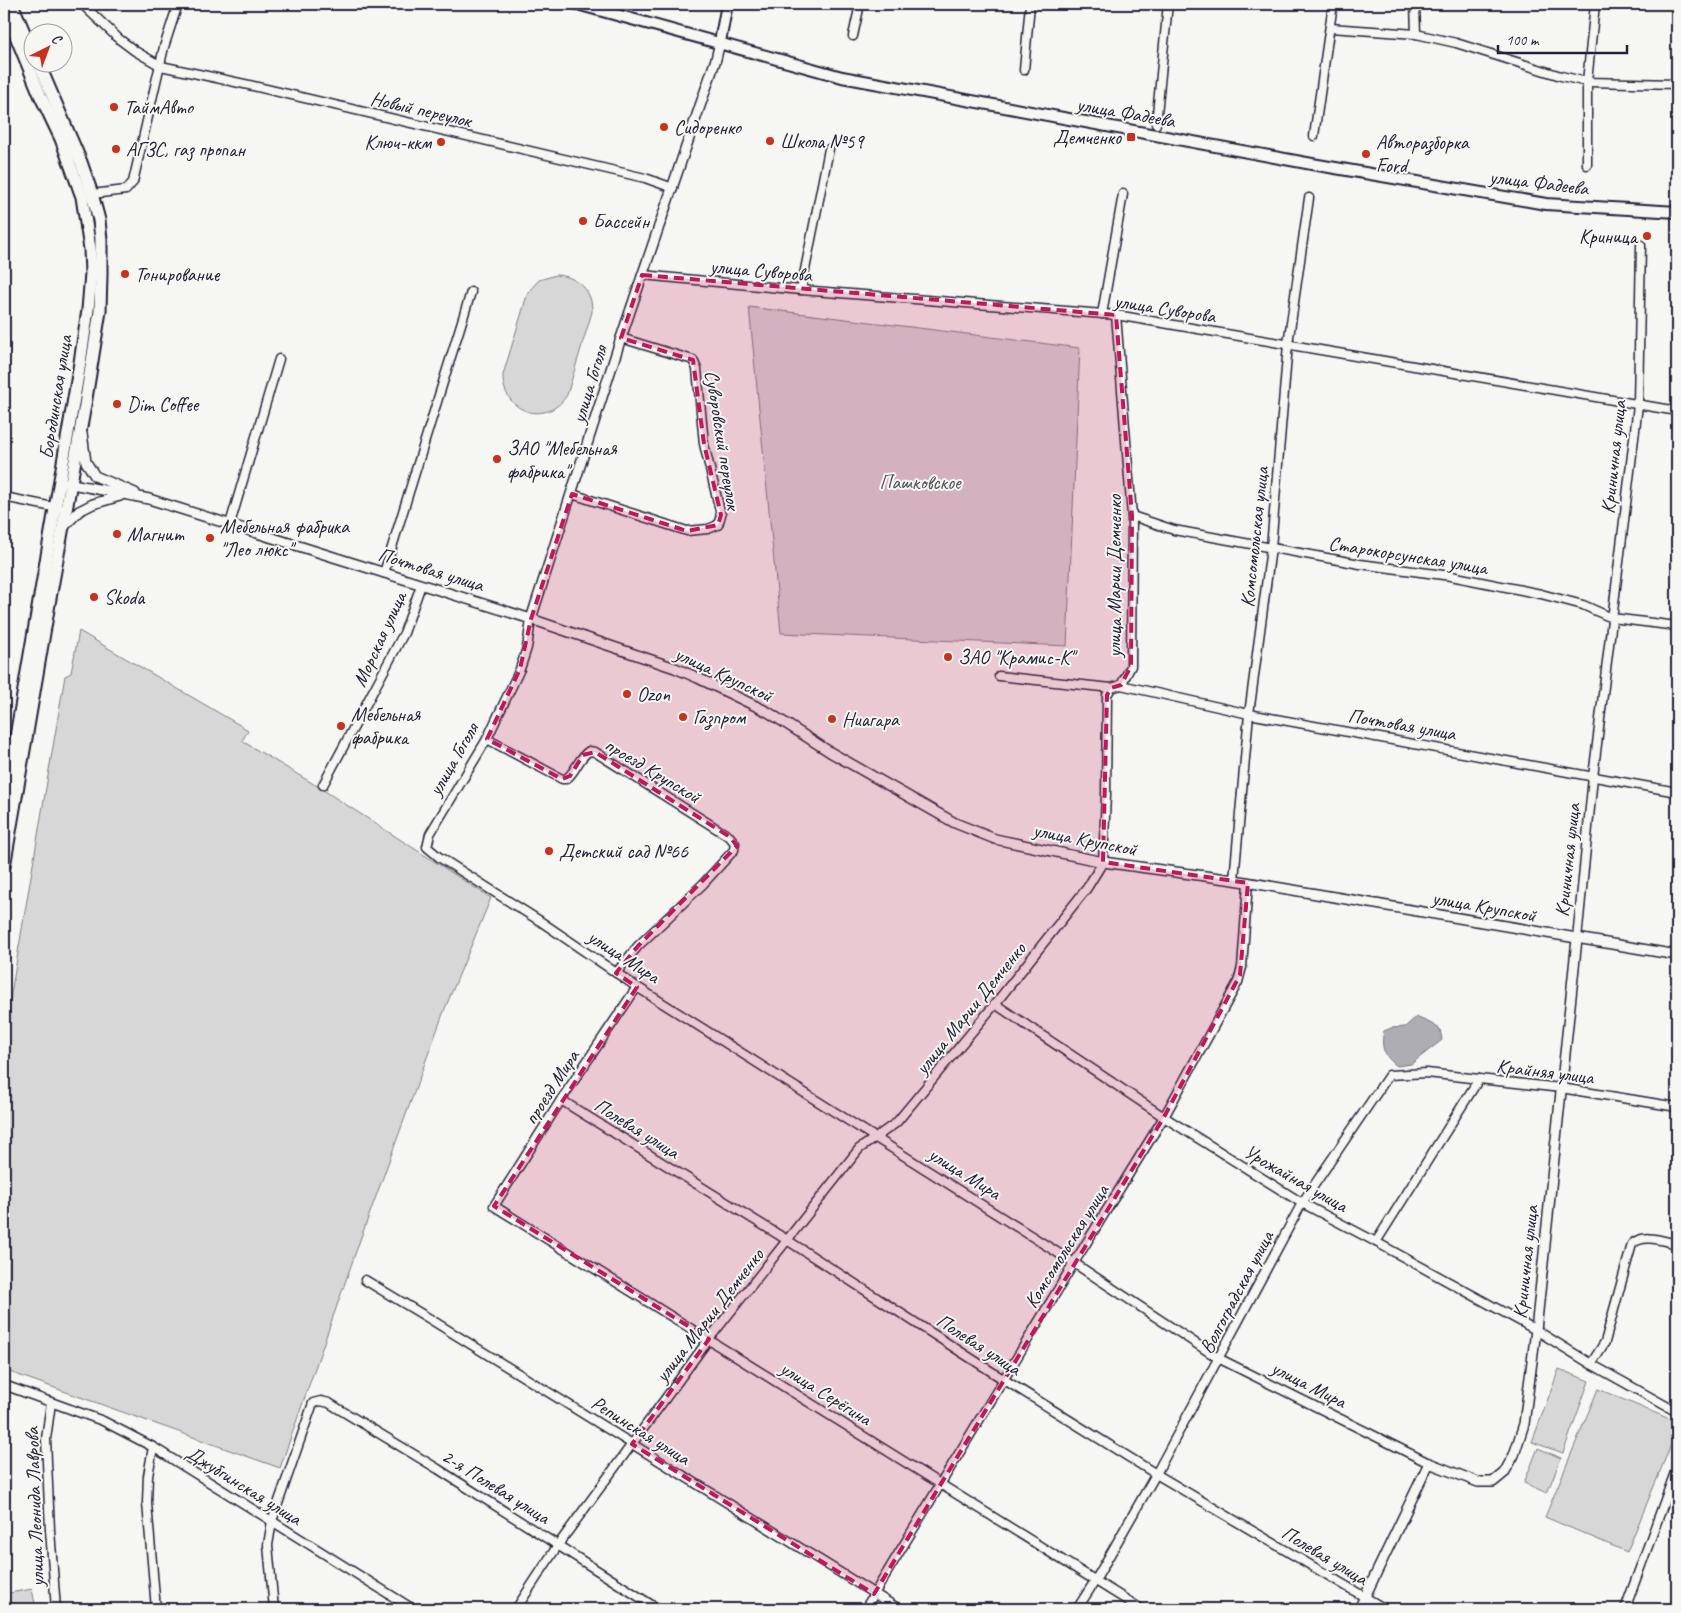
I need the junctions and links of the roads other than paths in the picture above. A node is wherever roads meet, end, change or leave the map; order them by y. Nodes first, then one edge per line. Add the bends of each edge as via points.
1 (12, 4) edge
2 (82, 4) edge
3 (178, 4) edge
4 (577, 4) edge
5 (727, 4) edge
6 (860, 4) edge
7 (1030, 4) edge
8 (1168, 4) edge
9 (1333, 4) edge
10 (1415, 4) edge
11 (1595, 4) edge
12 (4, 7) edge
13 (22, 28) edge
14 (1330, 28) junction
15 (1416, 34) junction
16 (853, 36) dead end
17 (720, 42) junction
18 (161, 66) junction
19 (1024, 70) dead end
20 (42, 72) edge
21 (1587, 82) junction
22 (1677, 84) edge
23 (1156, 124) dead end
24 (1314, 136) dead end
25 (829, 149) dead end
26 (1587, 165) dead end
27 (673, 188) junction
28 (92, 194) junction
29 (1123, 194) dead end
30 (1309, 198) dead end
31 (1677, 212) edge
32 (1641, 245) dead end
33 (642, 275) junction
34 (801, 290) junction
35 (471, 292) dead end
36 (1102, 314) junction
37 (1116, 315) junction
38 (621, 338) junction
39 (1288, 344) junction
40 (279, 359) dead end
41 (1638, 405) junction
42 (1677, 411) edge
43 (81, 428) junction
44 (66, 483) junction
45 (572, 494) junction
46 (124, 495) junction
47 (4, 497) edge
48 (149, 499) junction
49 (60, 508) junction
50 (1132, 516) junction
51 (230, 524) junction
52 (62, 529) junction
53 (1271, 548) junction
54 (384, 573) junction
55 (421, 585) junction
56 (1612, 618) junction
57 (531, 619) junction
58 (1677, 626) edge
59 (999, 676) dead end
60 (1121, 685) junction
61 (1111, 688) junction
62 (1249, 714) junction
63 (487, 739) junction
64 (1593, 777) junction
65 (323, 785) dead end
66 (1677, 792) edge
67 (4, 806) edge
68 (426, 847) joint
69 (1104, 862) junction
70 (4, 867) edge
71 (1234, 880) junction
72 (1248, 883) junction
73 (1577, 939) junction
74 (1677, 955) edge
75 (616, 973) junction
76 (637, 986) junction
77 (995, 1004) junction
78 (1479, 1080) junction
79 (1561, 1088) junction
80 (561, 1100) junction
81 (1677, 1107) edge
82 (1164, 1117) junction
83 (876, 1137) junction
84 (1302, 1203) junction
85 (494, 1206) joint
86 (787, 1240) junction
87 (1376, 1242) junction
88 (1677, 1244) edge
89 (1074, 1263) junction
90 (365, 1280) dead end
91 (1536, 1330) junction
92 (708, 1339) junction
93 (1218, 1358) junction
94 (1591, 1364) junction
95 (1003, 1379) junction
96 (4, 1385) edge
97 (51, 1403) junction
98 (1677, 1412) edge
99 (632, 1444) junction
100 (153, 1447) junction
101 (1430, 1464) junction
102 (1677, 1467) edge
103 (1504, 1473) joint
104 (1156, 1474) junction
105 (940, 1484) junction
106 (272, 1521) junction
107 (558, 1544) junction
108 (1095, 1581) junction
109 (874, 1594) junction
110 (1365, 1598) junction
111 (56, 1609) edge
112 (156, 1609) edge
113 (274, 1609) edge
114 (413, 1609) edge
115 (516, 1609) edge
116 (658, 1609) edge
117 (865, 1609) edge
118 (899, 1609) edge
119 (1077, 1609) edge
120 (1141, 1609) edge
121 (1359, 1609) edge
122 (1385, 1609) edge
123 (1625, 1609) edge

1 - 13 main road
2 - 18 street, Новый переулок via 135,52
3 - 18 street
4 - 17 main road, улица Фадеева
5 - 17 main road, улица Гоголя
6 - 16 street
7 - 19 street
8 - 23 street
9 - 14 street
10 - 15 street
11 - 21 street
12 - 44 main road, Бородинская улица via 61,139 82,197 90,249 88,310
14 - 15 street
14 - 24 street
15 - 21 street
17 - 27 street, улица Гоголя
17 - 31 main road, улица Фадеева via 842,77 1303,163 1546,204
18 - 27 street, Новый переулок via 626,173
18 - 28 street via 133,182 126,190
20 - 28 main road, Бородинская улица
21 - 22 street
21 - 26 street
25 - 34 street
27 - 33 street, улица Гоголя
28 - 43 main road, Бородинская улица via 101,240 100,311
29 - 36 street
30 - 39 street, Комсомольская улица
32 - 41 street, Криничная улица
33 - 34 street, улица Суворова
33 - 38 street, улица Гоголя
34 - 36 street, улица Суворова
35 - 54 street
36 - 37 street, улица Суворова
37 - 39 street, улица Суворова
37 - 50 street, улица Марии Демченко
38 - 45 street, улица Гоголя
38 - 45 street, Суворовский переулок via 693,360 698,370 704,444 721,515 718,525 687,531
39 - 41 street, улица Суворова
39 - 53 street, Комсомольская улица
40 - 51 street
41 - 42 street, улица Суворова
41 - 56 street, Криничная улица
43 - 44 main road, Бородинская улица
43 - 48 street via 86,462 95,476
44 - 46 street, Почтовая улица
44 - 49 main road, Бородинская улица
45 - 57 street, улица Гоголя
46 - 48 street, Почтовая улица
46 - 52 street via 79,511
47 - 49 street
48 - 51 street, Почтовая улица
49 - 52 main road, Бородинская улица
49 - 67 main road, Бородинская улица
50 - 53 street, Старокорсунская улица via 1174,530
50 - 60 street, улица Марии Демченко via 1131,666
51 - 54 street, Почтовая улица
52 - 70 main road, Бородинская улица
53 - 56 street, Старокорсунская улица via 1451,576 1541,594 1582,605
53 - 62 street, Комсомольская улица
54 - 55 street, Почтовая улица
55 - 57 street, Почтовая улица
55 - 65 street, Морская улица via 404,634
56 - 58 street, Старокорсунская улица
56 - 64 street, Криничная улица
57 - 63 street, улица Гоголя via 520,669
57 - 69 street, улица Крупской via 698,678 768,712 830,752 955,823 995,839
59 - 61 street
60 - 61 street, улица Марии Демченко
60 - 62 street, Почтовая улица
61 - 69 street via 1107,695
62 - 64 street, Почтовая улица
62 - 71 street, Комсомольская улица
63 - 68 street, улица Гоголя via 430,834
63 - 75 street, проезд Крупской via 562,779 570,776 583,755 595,752 730,837 734,843 734,850 638,946
64 - 66 street, Почтовая улица
64 - 73 street, Криничная улица
68 - 75 street, улица Мира
69 - 71 street, улица Крупской
69 - 77 street, улица Марии Демченко
71 - 72 street, улица Крупской
72 - 73 street, улица Крупской
72 - 82 street, Комсомольская улица via 1238,982
73 - 74 street, улица Крупской
73 - 79 street, Криничная улица
75 - 76 street, улица Мира
76 - 80 street, проезд Мира
76 - 83 street, улица Мира
77 - 82 street, Урожайная улица
77 - 83 street, улица Марии Демченко via 895,1124
78 - 79 street, Крайняя улица
78 - 84 street, Волгоградская улица via 1427,1073 1390,1075
78 - 87 street, Крайняя улица
79 - 81 street, Крайняя улица
79 - 91 street, Криничная улица
80 - 85 street, проезд Мира
80 - 86 street, Полевая улица
82 - 84 street, Урожайная улица
82 - 89 street, Комсомольская улица
83 - 86 street, улица Марии Демченко via 859,1149
83 - 89 street, улица Мира
84 - 87 street, Урожайная улица
84 - 93 street, Волгоградская улица
85 - 92 street, улица Серёгина
86 - 92 street, улица Марии Демченко
86 - 95 street, Полевая улица
87 - 91 street, Урожайная улица
88 - 94 street via 1647,1238 1637,1239 1632,1244 1605,1342
89 - 93 street, улица Мира
89 - 95 street, Комсомольская улица
90 - 99 street, Репинская улица
91 - 94 street, Урожайная улица
91 - 103 street, Криничная улица via 1524,1424
92 - 99 street, улица Марии Демченко
92 - 105 street, улица Серёгина
93 - 101 street, улица Мира
93 - 104 street, Волгоградская улица
94 - 98 street, Урожайная улица
95 - 104 street, Полевая улица
95 - 105 street, Комсомольская улица
96 - 97 street, Джубгинская улица
97 - 100 street, Джубгинская улица via 103,1421
97 - 111 street, улица Леонида Лаврова via 46,1438
99 - 107 street, улица Марии Демченко
99 - 109 street, Репинская улица
100 - 106 street, Джубгинская улица
100 - 112 street via 147,1503
101 - 103 street, улица Мира via 1478,1482 1493,1482
101 - 110 street
102 - 123 street
104 - 108 street, Волгоградская улица
104 - 110 street, Полевая улица
105 - 108 street, улица Серёгина
105 - 109 street, Комсомольская улица
106 - 107 street, 2-я Полевая улица via 313,1403 321,1401
106 - 113 street via 268,1545
106 - 114 street, Джубгинская улица
107 - 115 street, улица Марии Демченко
107 - 116 street, 2-я Полевая улица
108 - 119 street, Волгоградская улица
108 - 120 street, улица Серёгина
109 - 117 street, Комсомольская улица
109 - 118 street, Репинская улица
110 - 121 street
110 - 122 street, Полевая улица

